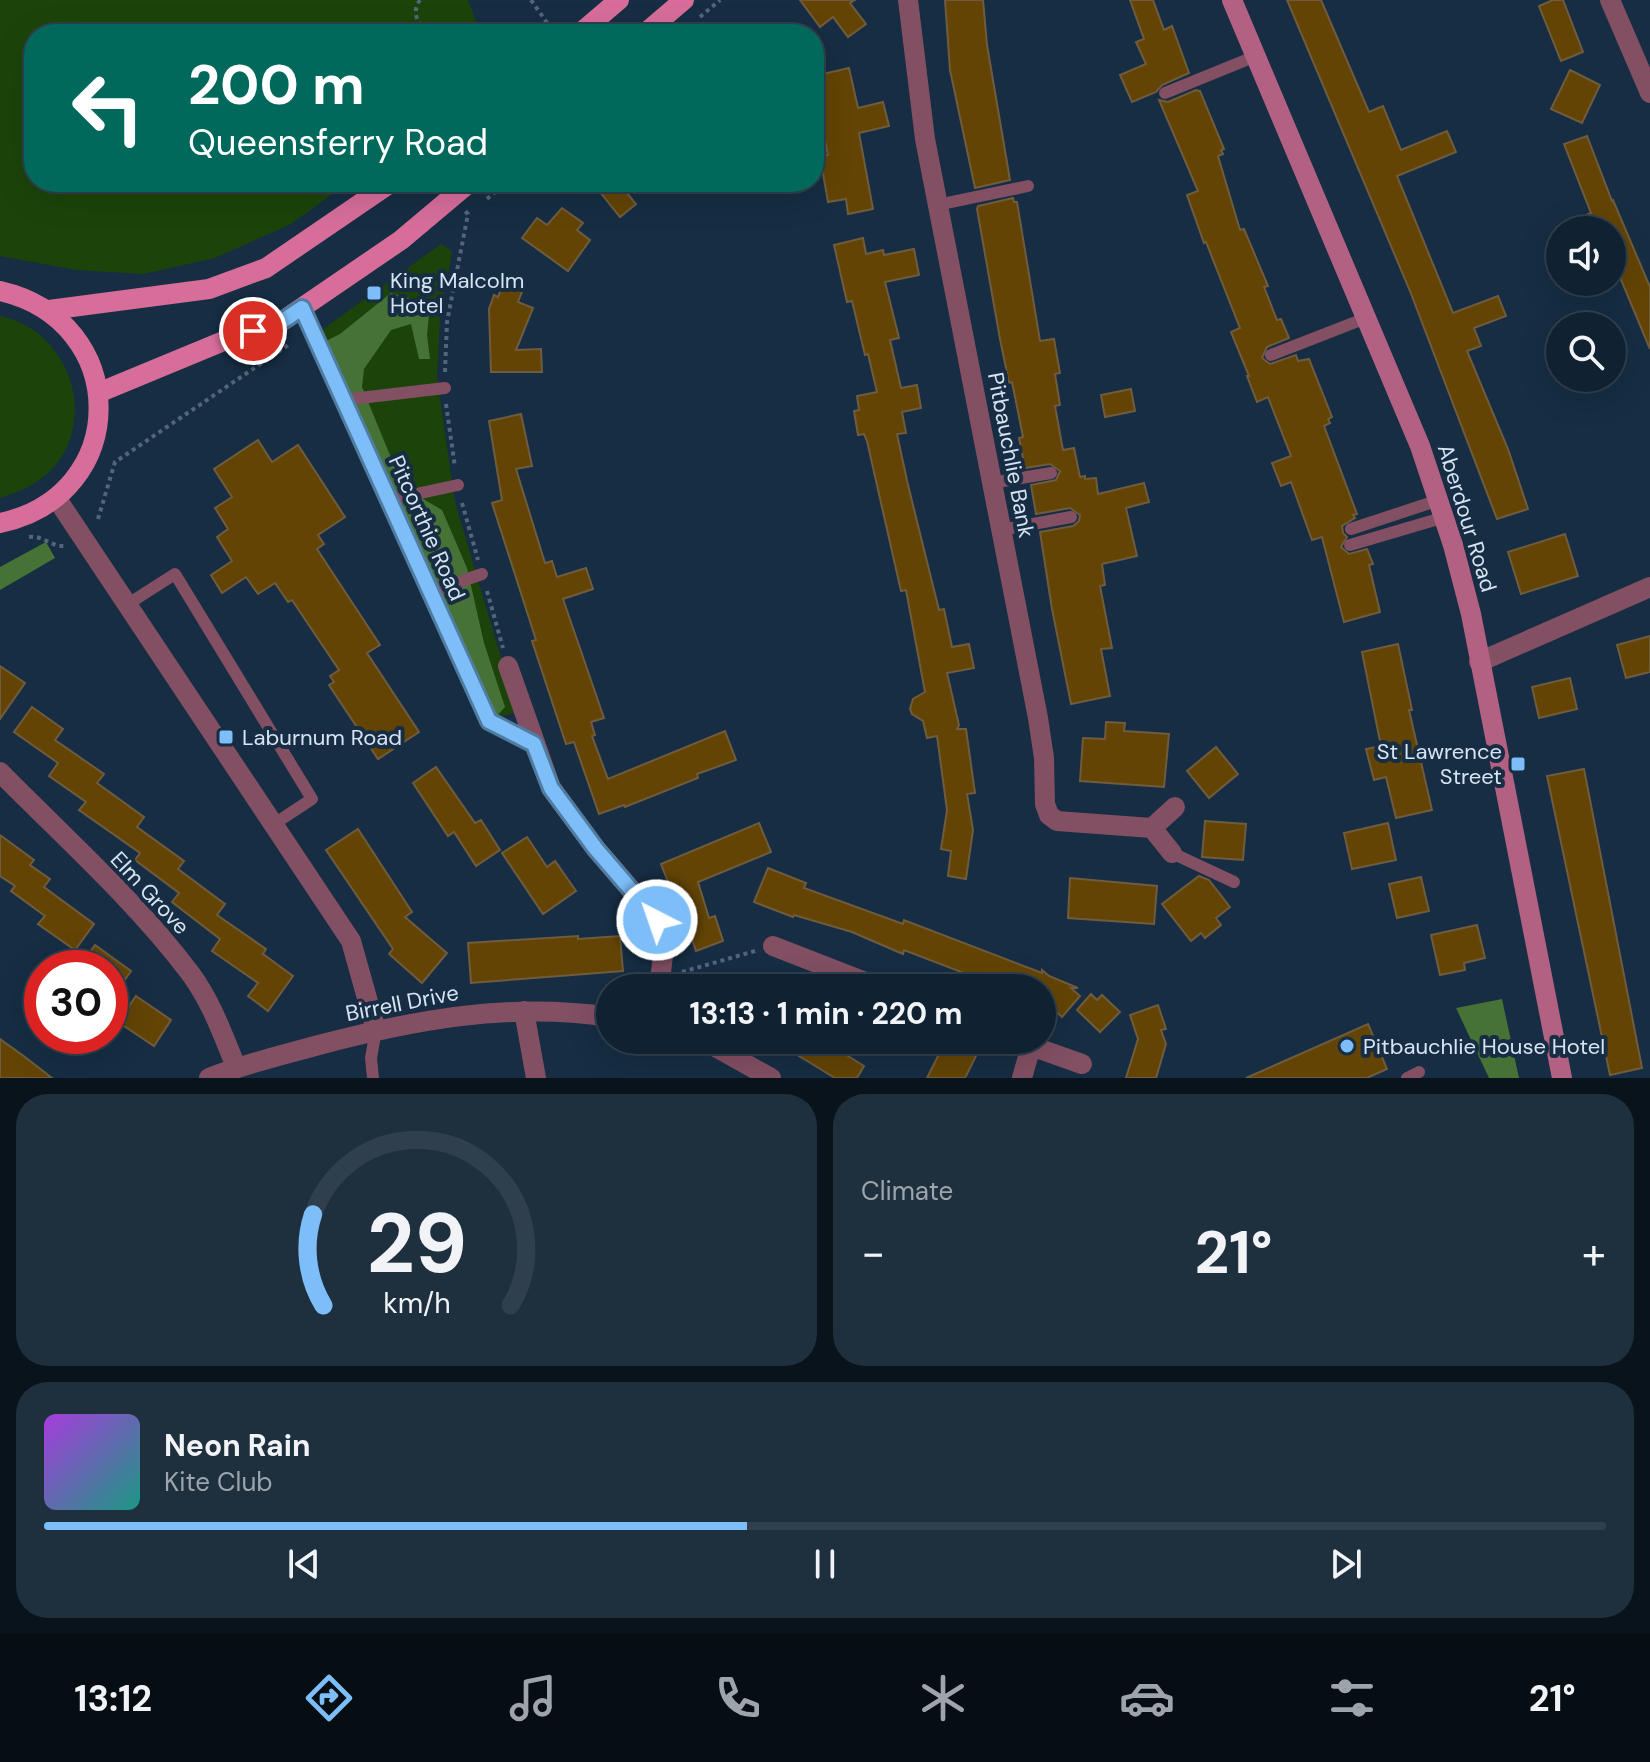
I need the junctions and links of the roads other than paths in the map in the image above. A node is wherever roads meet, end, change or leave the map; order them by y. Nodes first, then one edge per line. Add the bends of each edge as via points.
1 (619, 0) edge
2 (684, 0) edge
3 (908, 0) edge
4 (1232, 0) edge
5 (1610, 0) edge
6 (591, 24) edge
7 (656, 24) edge
8 (1256, 56) junction
9 (1165, 93) dead end
10 (1650, 93) edge
11 (1028, 186) dead end
12 (377, 192) edge
13 (459, 192) edge
14 (937, 205) junction
15 (0, 291) edge
16 (302, 308) junction
17 (49, 310) junction
18 (1366, 318) junction
19 (1271, 355) dead end
20 (445, 388) road end
21 (98, 393) junction
22 (343, 400) junction
23 (1051, 473) dead end
24 (992, 483) junction
25 (458, 485) road end
26 (57, 499) junction
27 (388, 500) junction
28 (1442, 509) junction
29 (1071, 517) dead end
30 (0, 523) edge
31 (1351, 529) dead end
32 (1001, 530) junction
33 (1350, 545) dead end
34 (482, 574) road end
35 (1650, 587) edge
36 (430, 592) junction
37 (128, 604) junction
38 (1479, 662) junction
39 (508, 666) road end
40 (534, 744) junction
41 (0, 772) edge
42 (1175, 807) dead end
43 (274, 824) junction
44 (1152, 828) junction
45 (1172, 853) joint
46 (1234, 882) dead end
47 (773, 946) road end
48 (660, 974) edge
49 (822, 974) edge
50 (524, 1011) junction
51 (596, 1016) edge
52 (376, 1030) junction
53 (728, 1054) edge
54 (1023, 1054) edge
55 (1054, 1054) edge
56 (1082, 1064) dead end
57 (236, 1067) junction
58 (1419, 1072) dead end
59 (209, 1078) edge
60 (373, 1078) edge
61 (536, 1078) edge
62 (771, 1078) edge
63 (1022, 1078) edge
64 (1407, 1078) edge
65 (1562, 1078) edge

1 - 6 main road
2 - 7 main road
3 - 14 street, Pitbauchlie Bank
4 - 8 main road, Aberdour Road
5 - 10 street
8 - 9 lane
8 - 18 main road, Aberdour Road
11 - 14 lane
12 - 17 main road via 266,268 209,289
13 - 16 main road via 401,240
14 - 24 street, Pitbauchlie Bank
15 - 17 main road
16 - 21 main road via 281,322
16 - 22 lane, Pitcorthie Road
17 - 21 main road via 73,333 90,361
18 - 19 lane
18 - 28 main road, Aberdour Road
20 - 22 lane
21 - 26 main road via 92,448
22 - 27 lane, Pitcorthie Road
23 - 24 lane
24 - 32 street, Pitbauchlie Bank
25 - 27 lane
26 - 30 main road
26 - 37 street
27 - 36 lane, Pitcorthie Road
28 - 31 lane
28 - 33 lane
28 - 38 main road, Aberdour Road
29 - 32 lane
32 - 44 street, Pitbauchlie Bank via 1038,718 1049,815 1057,821
34 - 36 lane
35 - 38 street
36 - 40 lane, Pitcorthie Road via 489,721
37 - 43 street
37 - 43 lane via 175,574 312,799
38 - 65 main road, Aberdour Road
39 - 40 street
40 - 48 street via 551,788 657,920 664,947
41 - 57 street, Elm Grove via 142,916 191,975
42 - 44 street
43 - 52 street via 351,941
44 - 45 street
45 - 46 lane
47 - 49 street
50 - 51 street, Birrell Drive
50 - 52 street, Birrell Drive via 462,1014
50 - 61 street
52 - 57 street, Birrell Drive
52 - 60 lane
53 - 62 street
54 - 63 street
55 - 56 street
57 - 59 street, Birrell Drive
58 - 64 lane

